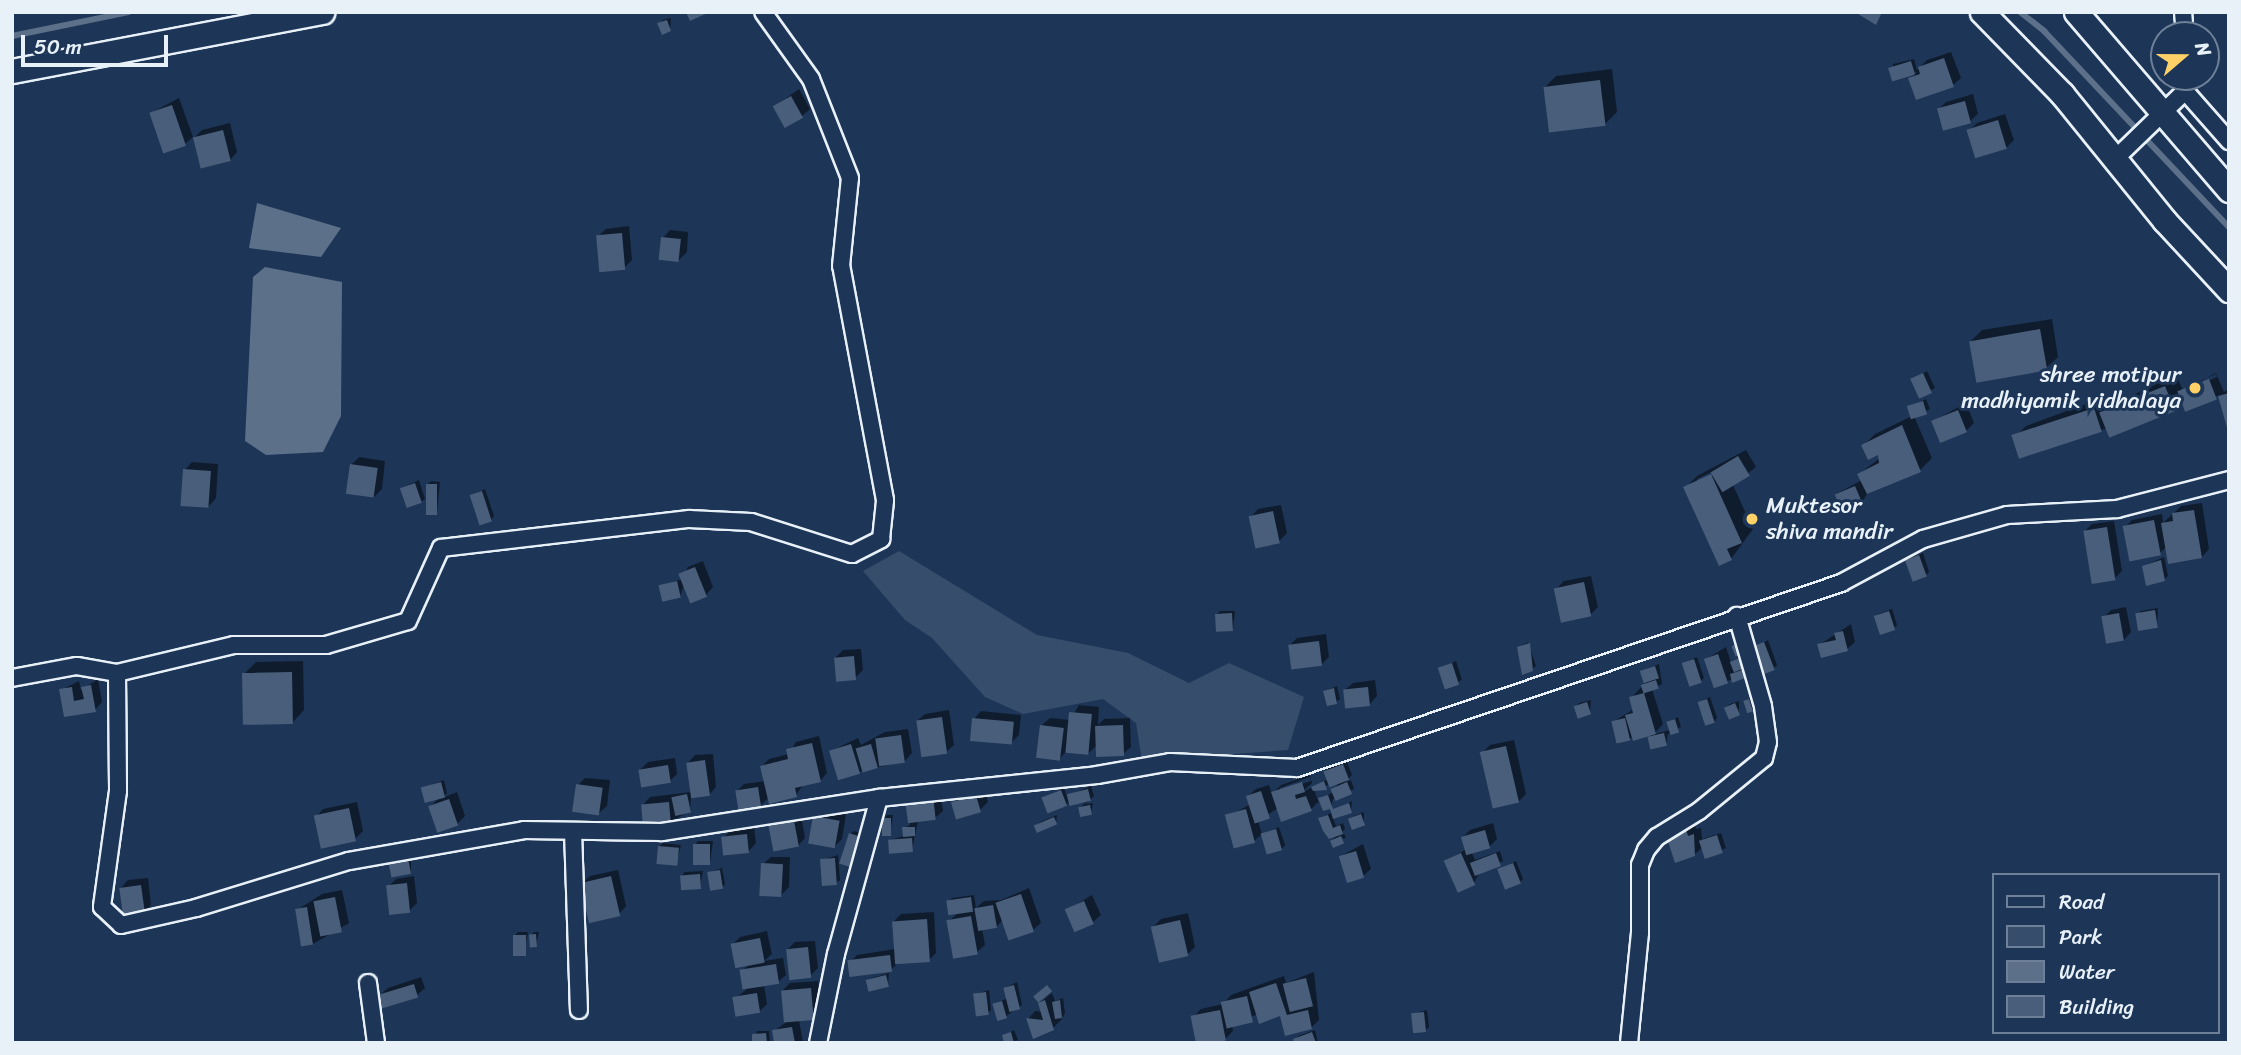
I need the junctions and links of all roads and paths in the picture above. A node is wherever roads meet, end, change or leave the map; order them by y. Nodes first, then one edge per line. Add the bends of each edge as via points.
1 (322, 12) edge
2 (763, 12) edge
3 (1982, 12) edge
4 (2076, 12) edge
5 (12, 71) edge
6 (2179, 91) edge
7 (2190, 91) edge
8 (2157, 119) junction
9 (2229, 141) edge
10 (2124, 150) junction
11 (2229, 190) edge
12 (2229, 290) edge
13 (2229, 480) edge
14 (1737, 616) junction
15 (117, 673) junction
16 (12, 678) edge
17 (879, 799) junction
18 (573, 831) junction
19 (368, 982) dead end
20 (579, 1010) dead end
21 (376, 1043) edge
22 (818, 1043) edge
23 (1629, 1043) edge

1 - 5 main road
2 - 15 street via 811,79 850,178 841,266 886,500 881,539 852,554 751,522 689,519 441,548 408,621 326,645 234,645
3 - 10 main road
4 - 8 main road
6 - 8 street
7 - 9 street
8 - 10 street
8 - 11 main road
10 - 12 main road via 2164,220
13 - 14 street via 2117,509 2007,515 1923,539 1841,583
14 - 17 street via 1297,768 1170,762 1097,775
14 - 23 street via 1763,706 1768,742 1764,758 1646,850 1640,865 1640,933
15 - 16 street via 77,666
15 - 18 street via 118,791 102,907 121,925 196,908 349,861 524,830
17 - 18 street via 662,832
17 - 22 street via 835,954
18 - 20 street
19 - 21 street

